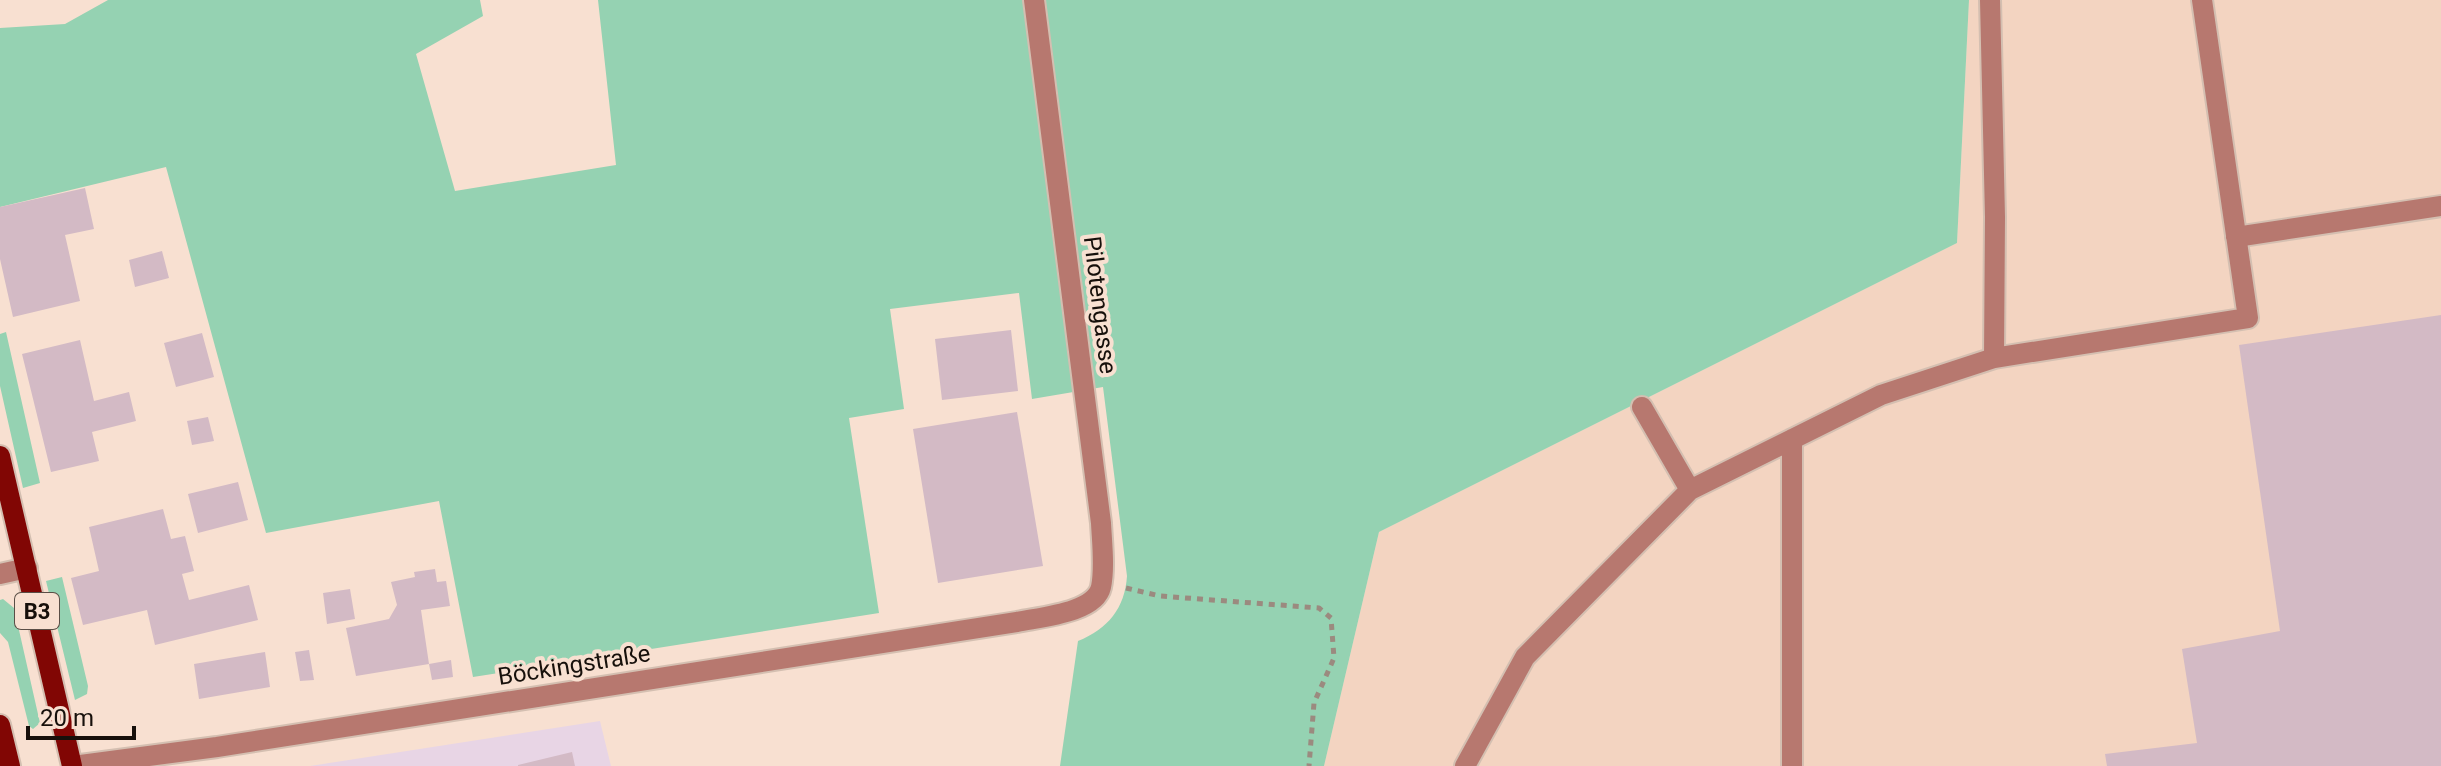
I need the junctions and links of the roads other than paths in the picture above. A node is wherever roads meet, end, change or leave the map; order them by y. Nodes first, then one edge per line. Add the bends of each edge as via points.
1 (1034, 0) edge
2 (1990, 0) edge
3 (2202, 0) edge
4 (2441, 206) edge
5 (2236, 237) junction
6 (1994, 358) junction
7 (1642, 407) dead end
8 (1792, 439) junction
9 (0, 456) edge
10 (1690, 490) junction
11 (27, 568) junction
12 (0, 574) edge
13 (1081, 607) joint
14 (0, 725) edge
15 (10, 766) edge
16 (73, 766) edge
17 (1465, 766) edge
18 (1792, 766) edge

1 - 13 street, Pilotengasse via 1101,523 1102,583 1097,597
2 - 6 street
3 - 5 street
4 - 5 street
5 - 6 street via 2248,318
6 - 8 street via 1881,395
7 - 10 street
8 - 10 street
8 - 18 street
9 - 11 main road, B3
10 - 17 street via 1525,657
11 - 12 street
11 - 16 main road, B3
13 - 16 street, Böckingstraße via 1001,624
14 - 15 main road

